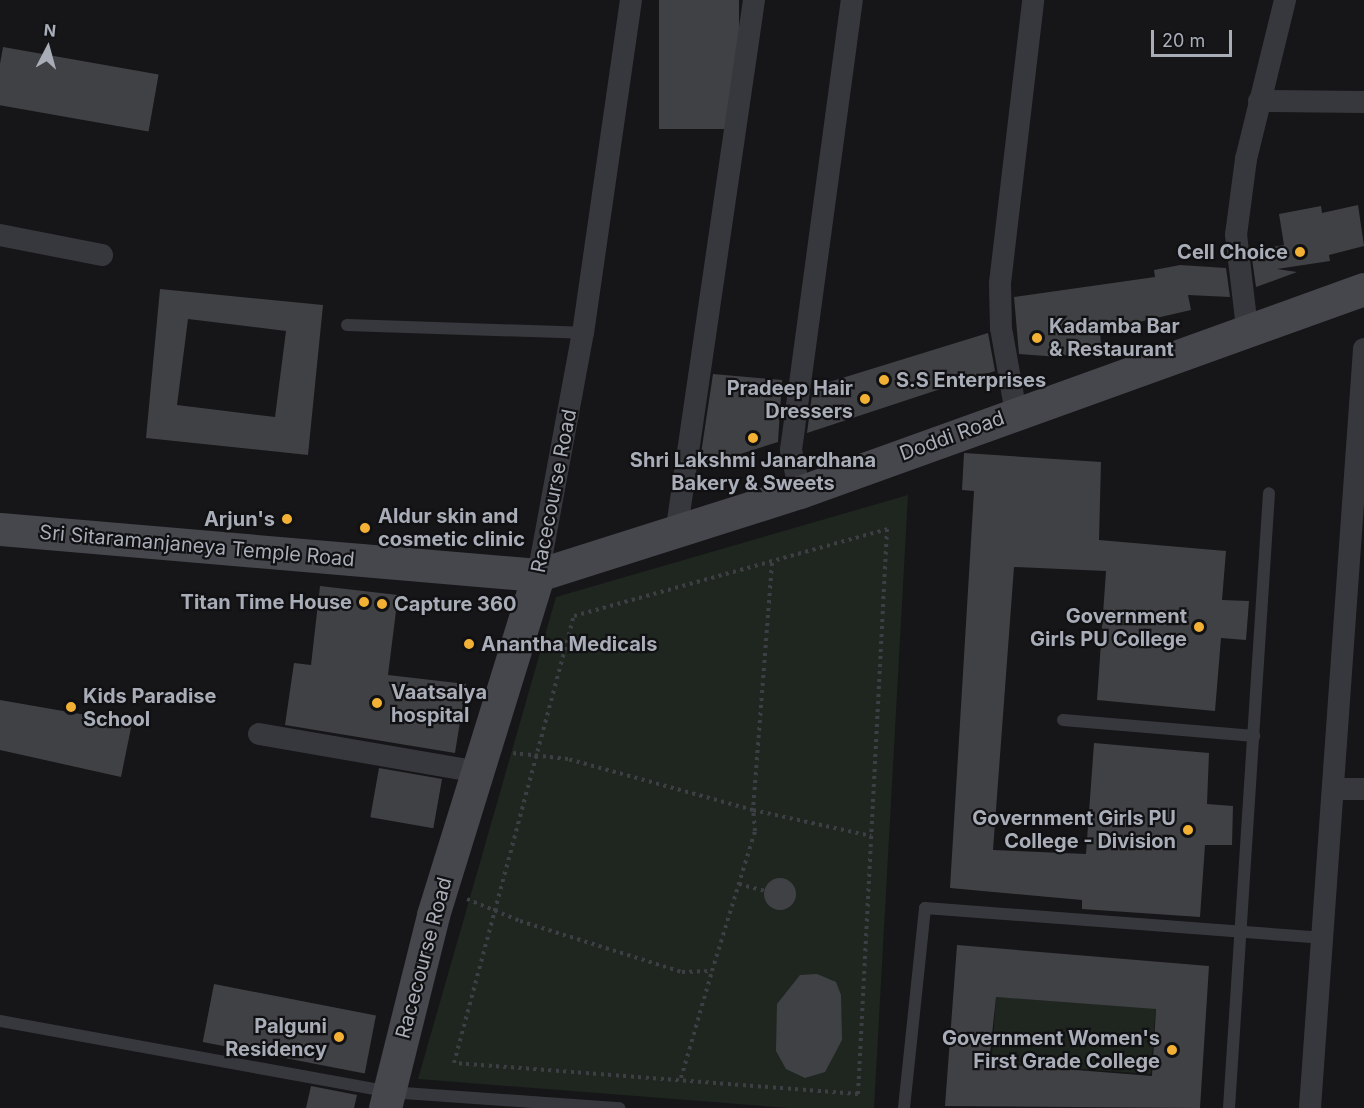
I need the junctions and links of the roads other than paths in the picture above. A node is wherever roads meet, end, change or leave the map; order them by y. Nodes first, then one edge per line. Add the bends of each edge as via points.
1 (631, 0) edge
2 (754, 0) edge
3 (852, 0) edge
4 (1034, 0) edge
5 (1285, 0) edge
6 (1259, 102) junction
7 (1364, 102) edge
8 (0, 235) edge
9 (102, 255) dead end
10 (1364, 289) edge
11 (347, 325) dead end
12 (1247, 328) junction
13 (583, 333) junction
14 (1364, 349) edge
15 (1016, 413) junction
16 (800, 492) junction
17 (1269, 493) dead end
18 (0, 529) edge
19 (676, 534) junction
20 (538, 575) junction
21 (1063, 720) dead end
22 (259, 734) dead end
23 (1254, 736) junction
24 (478, 772) junction
25 (1336, 789) junction
26 (1364, 789) edge
27 (1242, 936) junction
28 (1322, 938) junction
29 (0, 1021) edge
30 (387, 1100) edge
31 (619, 1108) edge
32 (904, 1108) edge
33 (1228, 1108) edge
34 (1310, 1108) edge

1 - 13 street, Racecourse Road
2 - 19 street
3 - 16 street via 791,450
4 - 15 street via 1000,283 1001,328
5 - 6 street
6 - 7 street
6 - 12 street via 1236,235
8 - 9 street
10 - 12 street, Doddi Road
11 - 13 lane
12 - 15 street, Doddi Road
13 - 20 street, Racecourse Road
14 - 25 street
15 - 16 street, Doddi Road
16 - 19 street, Doddi Road
17 - 23 lane
18 - 20 street, Sri Sitaramanjaneya Temple Road
19 - 20 street, Doddi Road
20 - 24 street, Racecourse Road
21 - 23 lane
22 - 24 street
23 - 27 lane
24 - 30 street, Racecourse Road via 433,915
25 - 26 street
25 - 28 street
27 - 28 lane
27 - 32 lane via 925,908
27 - 33 lane
28 - 34 street
29 - 30 lane
30 - 31 lane

